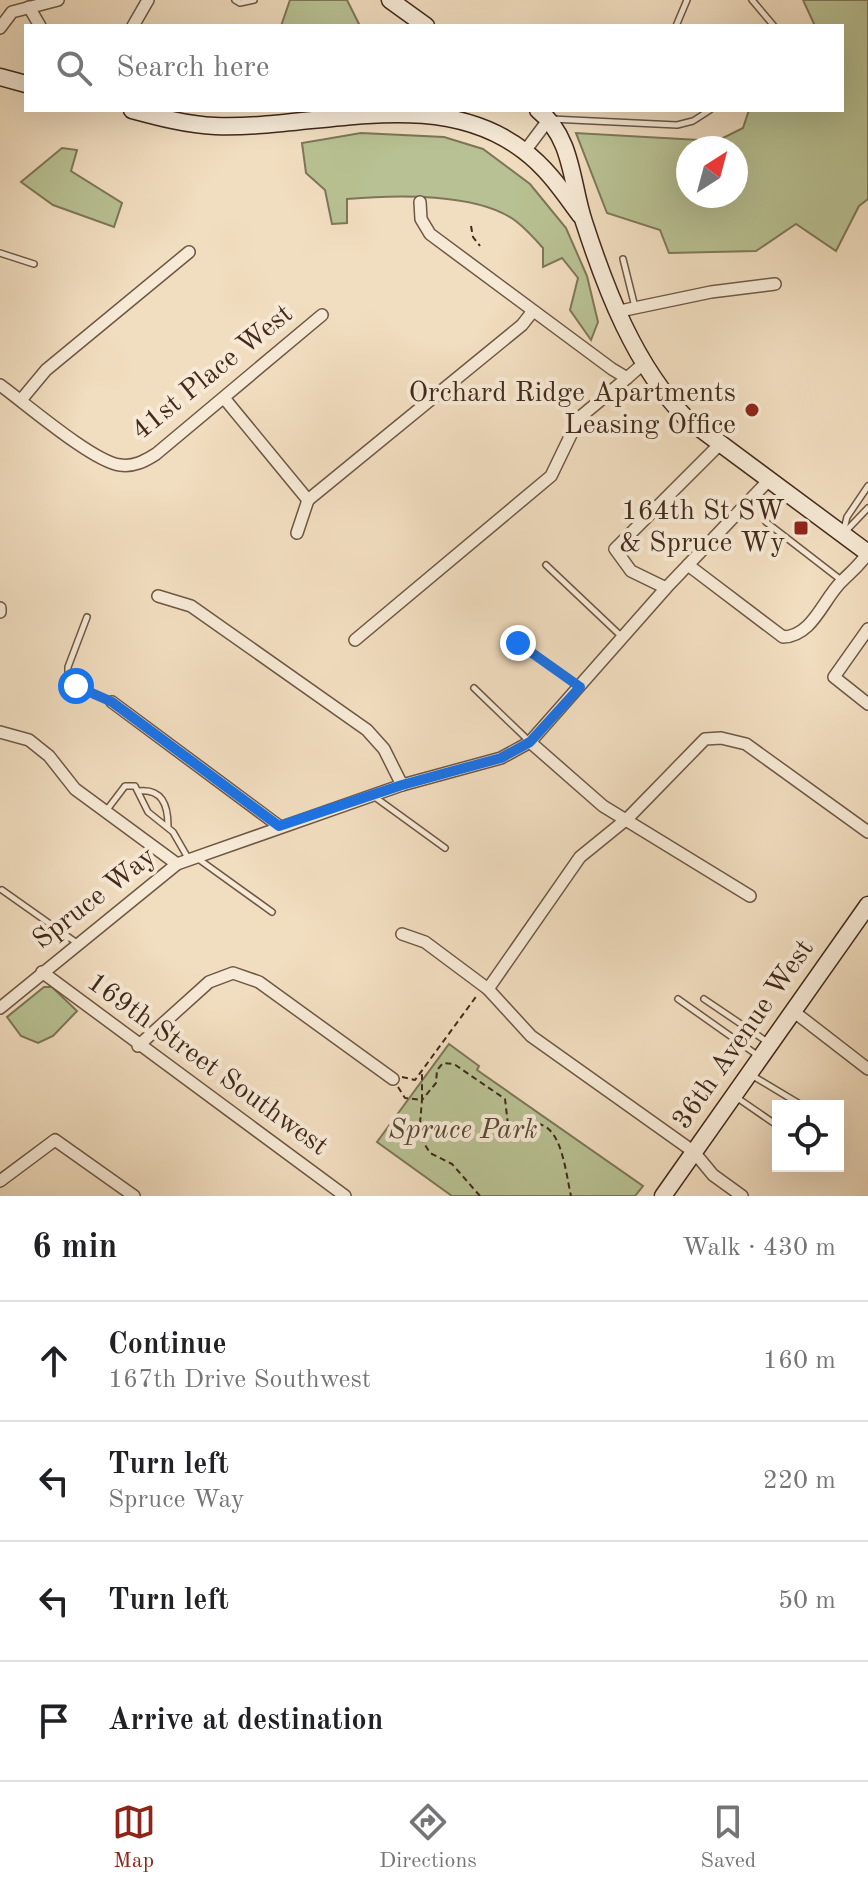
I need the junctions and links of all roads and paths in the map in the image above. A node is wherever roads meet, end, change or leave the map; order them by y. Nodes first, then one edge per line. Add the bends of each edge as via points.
1 (58, 0) edge
2 (148, 0) edge
3 (235, 0) edge
4 (254, 0) edge
5 (390, 0) edge
6 (752, 0) edge
7 (684, 1) edge
8 (29, 7) junction
9 (39, 24) edge
10 (134, 24) edge
11 (423, 24) edge
12 (677, 24) edge
13 (772, 24) edge
14 (0, 28) edge
15 (0, 77) edge
16 (24, 83) edge
17 (142, 112) edge
18 (707, 112) edge
19 (544, 115) edge
20 (525, 151) junction
21 (420, 202) dead end
22 (583, 220) junction
23 (471, 226) dead end
24 (480, 246) dead end
25 (189, 252) dead end
26 (0, 253) edge
27 (623, 259) dead end
28 (34, 264) dead end
29 (775, 284) dead end
30 (628, 309) junction
31 (533, 311) junction
32 (322, 315) dead end
33 (643, 364) junction
34 (627, 378) junction
35 (0, 385) edge
36 (224, 398) junction
37 (21, 400) junction
38 (720, 444) junction
39 (769, 480) junction
40 (868, 486) edge
41 (308, 500) junction
42 (868, 508) edge
43 (766, 522) dead end
44 (297, 533) dead end
45 (842, 534) junction
46 (868, 553) edge
47 (546, 565) dead end
48 (688, 565) junction
49 (842, 580) junction
50 (666, 588) junction
51 (158, 596) dead end
52 (87, 617) dead end
53 (868, 629) edge
54 (623, 638) junction
55 (355, 640) dead end
56 (518, 643) dead end
57 (580, 687) junction
58 (474, 688) dead end
59 (112, 702) joint
60 (868, 704) edge
61 (3, 732) edge
62 (530, 742) junction
63 (402, 785) junction
64 (138, 791) junction
65 (372, 795) junction
66 (105, 811) junction
67 (628, 818) junction
68 (279, 826) junction
69 (168, 827) junction
70 (868, 832) edge
71 (445, 848) dead end
72 (193, 858) junction
73 (177, 864) junction
74 (2, 890) dead end
75 (750, 896) dead end
76 (868, 905) edge
77 (272, 912) dead end
78 (402, 934) dead end
79 (78, 943) junction
80 (42, 972) junction
81 (486, 988) junction
82 (678, 999) dead end
83 (704, 999) dead end
84 (0, 1008) edge
85 (793, 1011) junction
86 (138, 1046) junction
87 (765, 1050) junction
88 (868, 1069) edge
89 (422, 1071) junction
90 (749, 1073) junction
91 (393, 1079) junction
92 (734, 1096) junction
93 (422, 1100) junction
94 (793, 1100) edge
95 (772, 1122) edge
96 (694, 1152) junction
97 (0, 1181) edge
98 (134, 1196) edge
99 (345, 1196) edge
100 (480, 1196) edge
101 (571, 1196) edge
102 (663, 1196) edge
103 (742, 1196) edge

1 - 8 street
2 - 10 street
3 - 4 lane
5 - 11 main road
6 - 13 lane
7 - 12 lane
8 - 9 street
8 - 14 street via 12,12
15 - 16 main road
17 - 20 main road via 213,126 386,114 444,118 477,126
18 - 19 lane via 677,125
19 - 20 street
19 - 22 main road via 576,181
20 - 22 main road
21 - 31 street via 421,219 430,234
22 - 30 main road
23 - 24 path
25 - 37 street via 46,370
26 - 28 lane
27 - 30 lane
29 - 30 street
30 - 33 main road
31 - 34 street
31 - 41 street
32 - 36 street, 41st Place West
33 - 34 street
33 - 38 main road via 667,398
34 - 55 street via 579,418 551,476
35 - 37 street
36 - 37 street, 41st Place West via 156,454 132,465 100,458
36 - 41 street
38 - 39 main road
38 - 50 street via 615,549 631,571
39 - 45 main road
39 - 48 street, Spruce Way
40 - 45 lane
41 - 44 street
42 - 45 lane
43 - 49 lane
45 - 46 main road
46 - 49 street via 855,573
47 - 54 lane
48 - 49 street via 783,637 805,630
48 - 50 street, Spruce Way
50 - 54 street, Spruce Way
51 - 63 street via 191,606 367,730 384,749
52 - 59 lane via 68,678
53 - 60 street via 834,677
54 - 57 street, Spruce Way
56 - 57 lane
57 - 62 street, Spruce Way
58 - 62 lane
59 - 68 street
61 - 66 street via 29,740 75,789
62 - 63 street, Spruce Way via 501,758
62 - 67 street via 603,806
63 - 65 street, Spruce Way
64 - 66 lane via 125,786
64 - 69 lane via 148,812
64 - 69 lane via 155,792 163,799
65 - 68 street, Spruce Way
65 - 71 lane
66 - 73 street
67 - 70 street via 705,739 746,744
67 - 75 street
67 - 81 street via 580,857
68 - 72 street, Spruce Way
69 - 72 lane
72 - 73 street, Spruce Way
72 - 77 lane
73 - 79 street, Spruce Way
74 - 79 lane
76 - 85 main road, 36th Avenue West
78 - 81 street via 425,942
79 - 80 street, Spruce Way
80 - 84 street, Spruce Way
80 - 86 street, 169th Street Southwest
81 - 89 path
81 - 96 street via 531,1036
82 - 87 lane
83 - 87 lane
85 - 87 main road, 36th Avenue West
85 - 88 street
86 - 91 street via 209,982 233,973 259,982
86 - 99 street, 169th Street Southwest
87 - 90 main road, 36th Avenue West
89 - 91 path via 415,1080
89 - 93 path
90 - 92 main road, 36th Avenue West
90 - 94 lane
91 - 93 path via 405,1098
92 - 95 lane
92 - 96 main road, 36th Avenue West
93 - 100 path via 419,1135 424,1146 452,1164
93 - 101 path via 443,1063 454,1064 505,1099 508,1125 515,1131 527,1122 539,1122 559,1140
96 - 102 main road, 36th Avenue West
96 - 103 street via 713,1175
97 - 98 street via 55,1140

